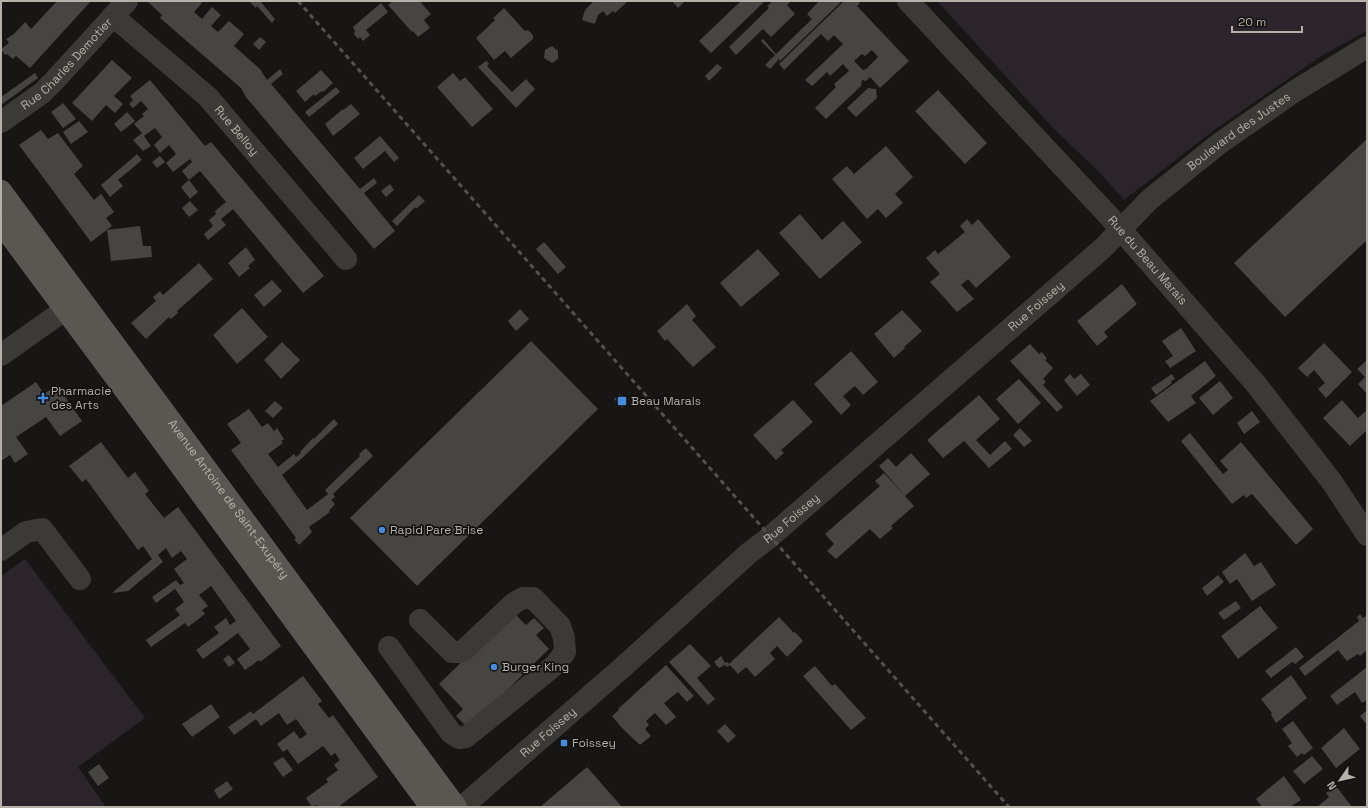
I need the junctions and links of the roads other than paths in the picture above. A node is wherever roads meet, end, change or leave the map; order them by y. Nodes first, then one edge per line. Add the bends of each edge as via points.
1 (908, 1) edge
2 (120, 9) edge
3 (1367, 47) edge
4 (1, 122) edge
5 (1, 191) edge
6 (1, 223) edge
7 (1120, 229) junction
8 (346, 259) dead end
9 (73, 304) junction
10 (1, 355) edge
11 (1367, 535) edge
12 (1, 550) edge
13 (80, 579) dead end
14 (420, 620) dead end
15 (388, 647) dead end
16 (431, 807) edge
17 (456, 807) edge
18 (462, 807) edge

1 - 7 street, Rue du Beau Marais
2 - 4 street, Rue Charles Demotier via 42,93
2 - 8 street, Rue Belloy via 208,97
3 - 7 street, Boulevard des Justes via 1235,132 1149,200
5 - 9 main road, Avenue Antoine de Saint-Exupéry
6 - 9 main road, Avenue Antoine de Saint-Exupéry
7 - 11 street, Rue du Beau Marais via 1255,383 1327,476
7 - 18 street, Rue Foissey via 1103,248 744,558
9 - 10 street
9 - 16 main road, Avenue Antoine de Saint-Exupéry via 139,409
9 - 17 main road, Avenue Antoine de Saint-Exupéry
12 - 13 street via 26,532 42,529
14 - 15 street via 452,652 462,652 514,603 523,598 533,598 560,626 564,638 564,652 555,665 466,737 459,738 451,733

